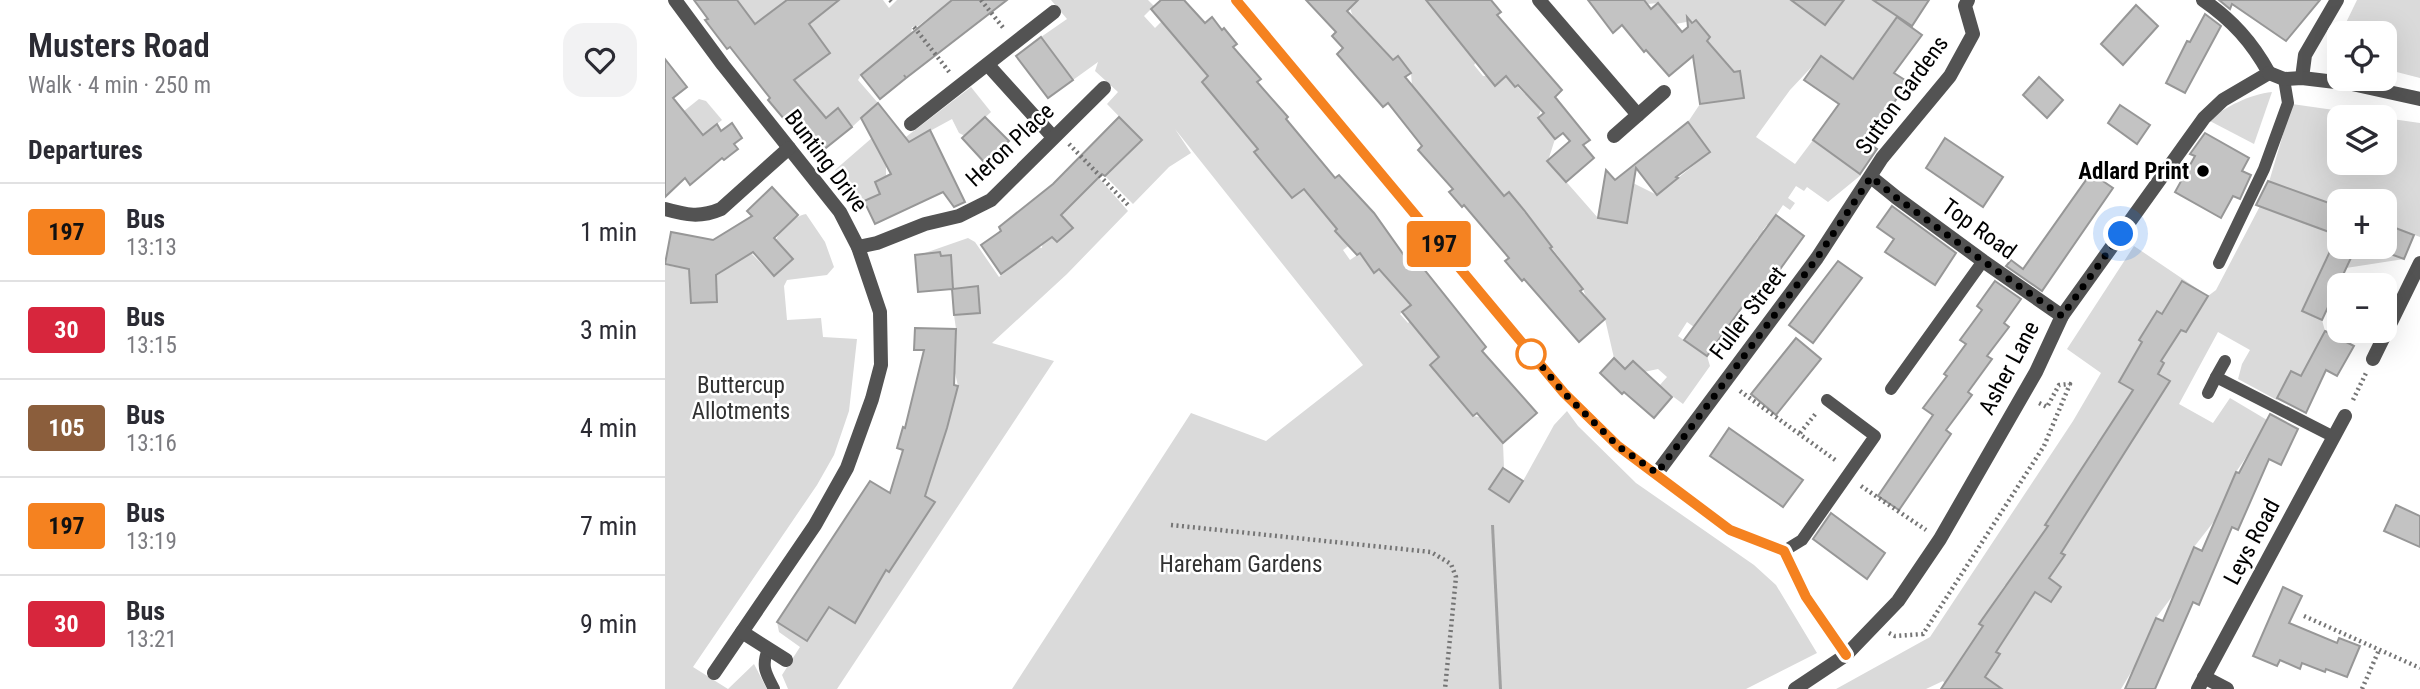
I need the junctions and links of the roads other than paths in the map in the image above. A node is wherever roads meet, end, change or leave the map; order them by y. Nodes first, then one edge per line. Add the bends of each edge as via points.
1 (675, 0) edge
2 (1236, 0) edge
3 (1539, 0) edge
4 (1968, 0) edge
5 (2203, 0) edge
6 (2337, 0) edge
7 (1054, 12) dead end
8 (988, 65) junction
9 (2269, 73) junction
10 (2302, 78) junction
11 (2284, 79) junction
12 (1104, 88) dead end
13 (1664, 92) dead end
14 (2420, 99) edge
15 (1638, 115) junction
16 (911, 124) dead end
17 (1056, 135) junction
18 (1614, 136) dead end
19 (789, 148) junction
20 (1871, 177) junction
21 (665, 209) edge
22 (858, 247) junction
23 (1983, 261) junction
24 (2420, 263) edge
25 (2219, 264) dead end
26 (2062, 316) junction
27 (2373, 359) road end
28 (2225, 361) dead end
29 (2216, 377) junction
30 (1891, 389) dead end
31 (2208, 393) dead end
32 (1827, 400) road end
33 (2345, 416) road end
34 (2334, 437) junction
35 (1657, 473) junction
36 (1784, 551) junction
37 (742, 632) junction
38 (768, 649) junction
39 (1846, 655) junction
40 (786, 660) dead end
41 (715, 673) dead end
42 (2201, 683) edge
43 (774, 689) edge
44 (1795, 689) edge
45 (2227, 689) edge

1 - 19 street, Bunting Drive
2 - 35 street via 1564,393 1618,446
3 - 15 street
4 - 20 street, Sutton Gardens via 1965,6 1973,34 1950,76
5 - 9 street via 2228,17 2255,47
6 - 10 street via 2305,55
7 - 8 street
8 - 16 street
8 - 17 street, Heron Place
9 - 11 street
9 - 26 street, Asher Lane via 2204,118
10 - 11 street
10 - 14 street
11 - 25 lane via 2288,103 2264,169
12 - 17 street, Heron Place
13 - 15 street
15 - 18 street
17 - 22 street, Heron Place via 991,200 959,216
19 - 21 street via 721,209 690,216
19 - 22 street, Bunting Drive via 840,212
20 - 23 street, Top Road
20 - 35 street, Fuller Street via 1817,258
22 - 37 street, Bunting Drive via 880,312 881,365 872,400 847,468 815,525
23 - 26 street, Top Road
23 - 30 lane
24 - 27 street
26 - 39 street, Asher Lane via 2036,372 1940,539 1898,601
28 - 29 lane
29 - 31 lane
29 - 34 lane
32 - 36 lane via 1875,436 1803,540
33 - 34 street, Leys Road
34 - 42 street, Leys Road
35 - 36 street via 1730,530
36 - 39 street via 1806,597
37 - 38 street
37 - 41 street, Bunting Drive
38 - 40 street
38 - 43 lane via 765,670
39 - 44 street, Asher Lane
42 - 45 street

